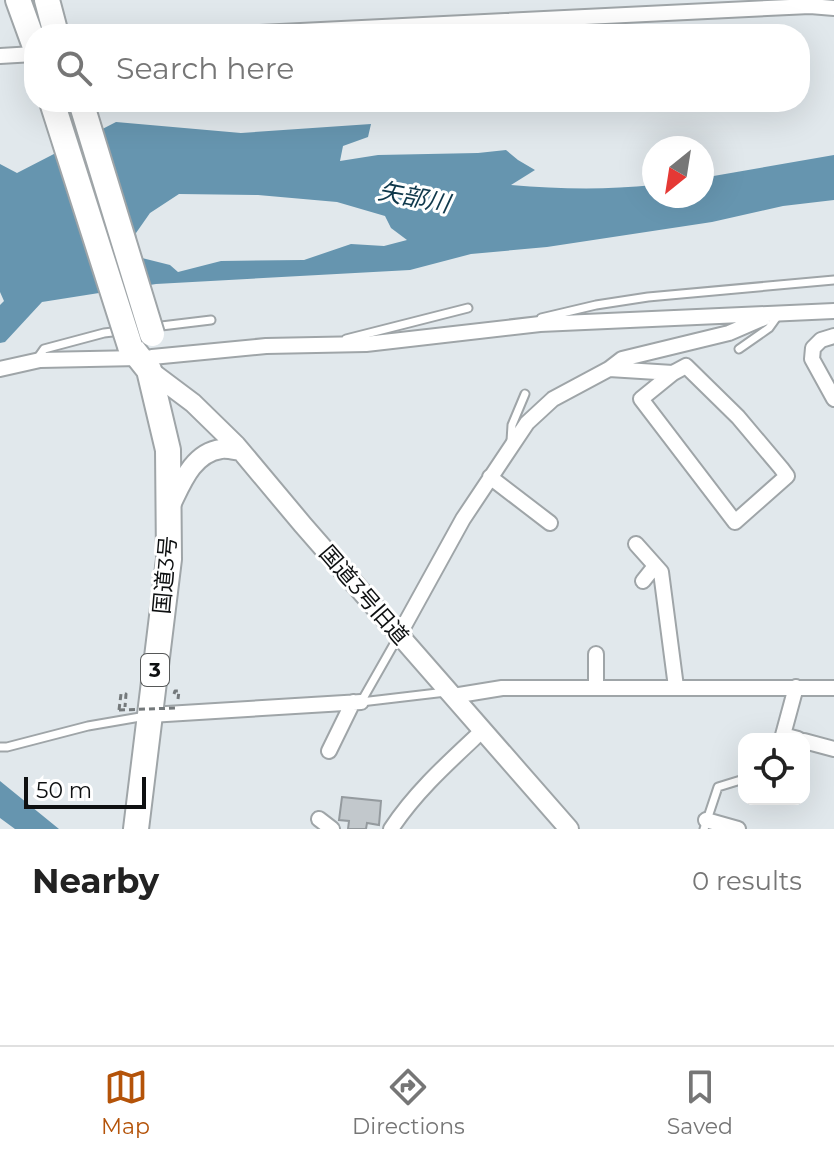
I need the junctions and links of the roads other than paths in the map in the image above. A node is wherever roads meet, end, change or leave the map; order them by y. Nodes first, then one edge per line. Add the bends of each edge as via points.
1 (18, 0) edge
2 (47, 0) edge
3 (834, 8) edge
4 (27, 24) edge
5 (53, 24) edge
6 (442, 24) edge
7 (24, 55) edge
8 (0, 56) edge
9 (56, 112) edge
10 (84, 112) edge
11 (834, 280) edge
12 (468, 308) dead end
13 (834, 311) edge
14 (776, 314) junction
15 (211, 320) dead end
16 (540, 324) junction
17 (834, 336) edge
18 (323, 344) junction
19 (739, 349) dead end
20 (145, 353) junction
21 (36, 361) junction
22 (0, 369) edge
23 (609, 369) junction
24 (673, 373) junction
25 (525, 394) dead end
26 (834, 399) edge
27 (511, 446) junction
28 (241, 451) junction
29 (490, 477) junction
30 (168, 511) junction
31 (550, 523) dead end
32 (636, 544) dead end
33 (655, 566) junction
34 (643, 581) dead end
35 (399, 635) junction
36 (596, 654) dead end
37 (676, 687) junction
38 (796, 687) junction
39 (596, 688) junction
40 (834, 688) edge
41 (452, 694) junction
42 (357, 702) junction
43 (150, 715) junction
44 (483, 730) junction
45 (782, 733) edge
46 (810, 743) edge
47 (0, 747) edge
48 (834, 749) edge
49 (329, 751) dead end
50 (738, 781) edge
51 (319, 819) dead end
52 (705, 824) edge
53 (136, 829) edge
54 (332, 829) edge
55 (391, 829) edge
56 (569, 829) edge
57 (738, 829) edge

1 - 4 highway
2 - 5 highway
3 - 6 street
7 - 8 street
9 - 20 highway, 国道3号 / 3, bridge
10 - 20 highway, 国道3号 / 3, bridge
11 - 16 lane via 648,297 541,318
12 - 18 lane
13 - 14 street
14 - 16 street
14 - 19 lane via 769,328
14 - 23 street via 729,333 622,359
15 - 21 lane via 104,333 44,349
16 - 18 street
17 - 26 street via 813,348 812,359
18 - 20 street
20 - 21 street
20 - 28 street, 国道3号旧道
20 - 30 highway, 国道3号 / 3 via 168,450
21 - 22 street
23 - 24 street
23 - 27 street via 553,399
24 - 24 street via 686,366 787,476 735,522 641,399
25 - 27 lane via 512,425
27 - 29 street
28 - 30 street via 221,449 198,459
28 - 35 street, 国道3号旧道
29 - 31 street
29 - 35 street
30 - 43 highway, 国道3号 / 3 via 169,559
32 - 33 street
33 - 34 street
33 - 37 street via 661,572
35 - 41 street, 国道3号旧道
35 - 42 lane
36 - 39 street
37 - 38 street
37 - 39 street
38 - 40 street
38 - 45 street
39 - 41 street
41 - 42 lane
41 - 44 street, 国道3号旧道
42 - 43 street
42 - 49 street
43 - 47 lane
43 - 53 highway, 国道3号 / 3
44 - 55 street via 430,780
44 - 56 street, 国道3号旧道
46 - 48 street
50 - 52 lane via 718,787
51 - 54 street
52 - 57 street

